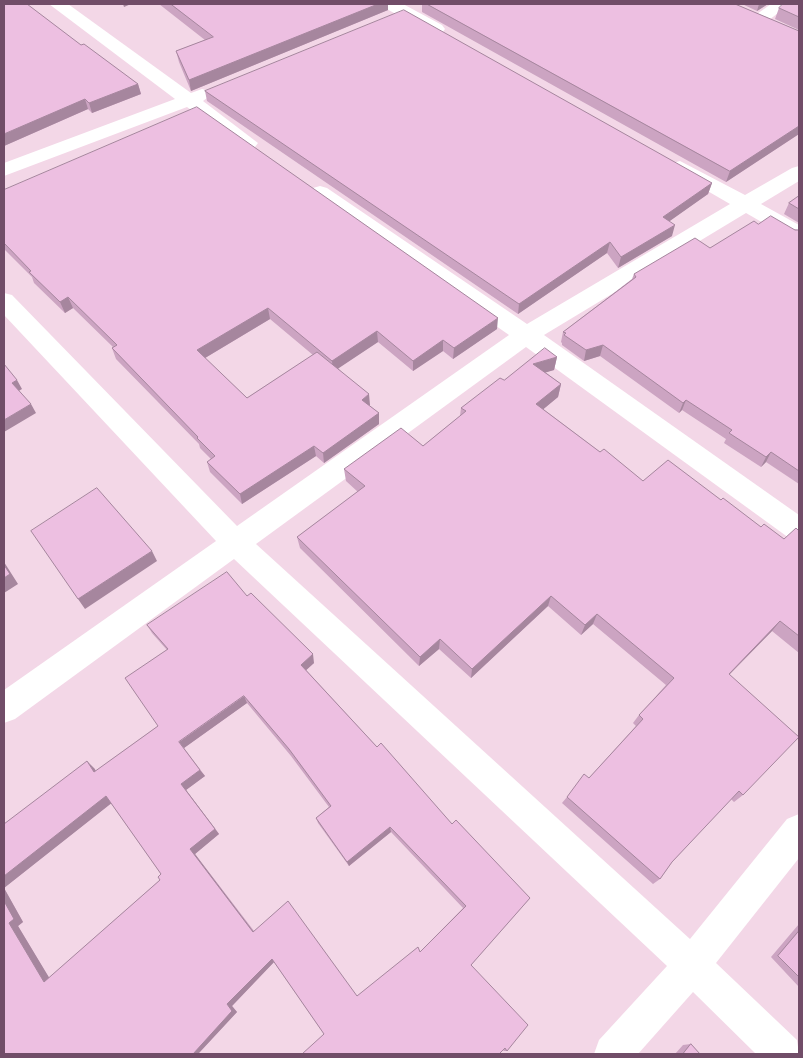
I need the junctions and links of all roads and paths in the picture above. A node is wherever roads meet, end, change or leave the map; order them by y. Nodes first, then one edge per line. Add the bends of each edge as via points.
1 (57, 4) edge
2 (426, 4) edge
3 (782, 4) edge
4 (398, 8) edge
5 (742, 12) edge
6 (759, 19) junction
7 (380, 22) edge
8 (775, 27) edge
9 (448, 36) edge
10 (215, 89) edge
11 (189, 100) junction
12 (661, 156) edge
13 (268, 157) edge
14 (4, 170) edge
15 (799, 172) edge
16 (300, 179) edge
17 (746, 205) junction
18 (799, 234) edge
19 (4, 301) edge
20 (526, 335) junction
21 (799, 530) edge
22 (237, 544) junction
23 (4, 708) edge
24 (799, 832) edge
25 (692, 965) junction
26 (613, 1054) edge
27 (783, 1054) edge

1 - 11 street
2 - 4 street
3 - 6 street
4 - 7 street
4 - 9 street
5 - 6 street
6 - 8 street
10 - 11 street
11 - 13 street
11 - 14 street
12 - 17 street
15 - 17 street
16 - 20 street
17 - 18 street
17 - 20 street
19 - 22 street
20 - 21 street
20 - 22 street
22 - 23 street
22 - 25 street
24 - 25 street
25 - 26 street
25 - 27 street

